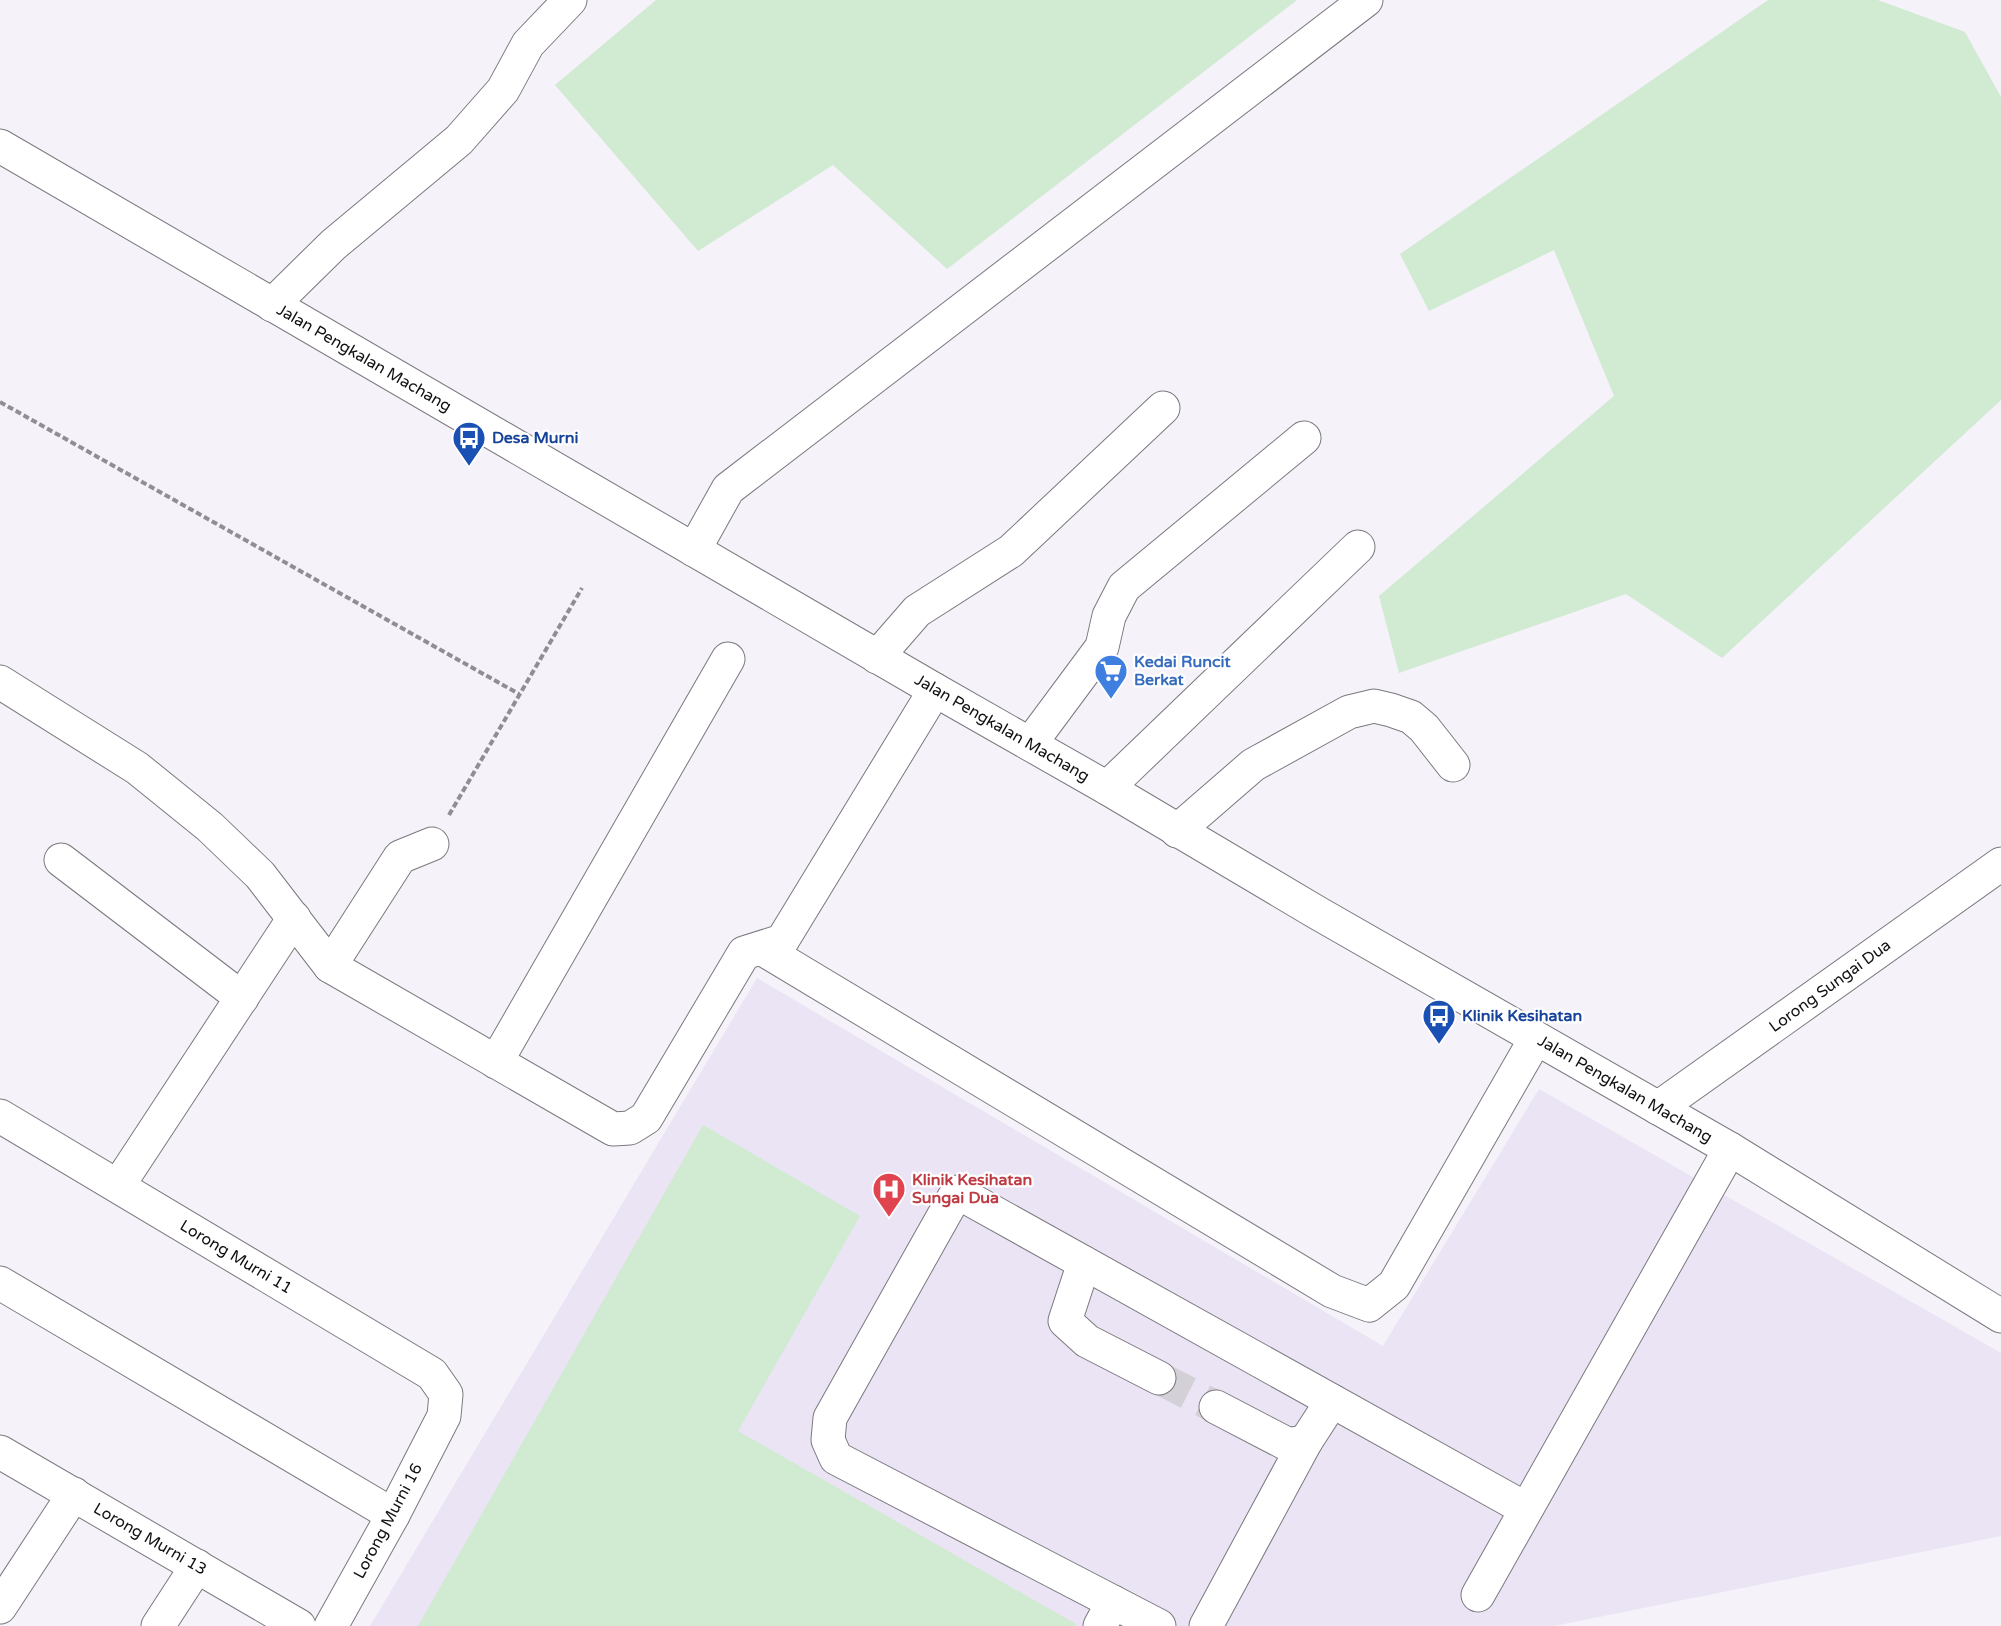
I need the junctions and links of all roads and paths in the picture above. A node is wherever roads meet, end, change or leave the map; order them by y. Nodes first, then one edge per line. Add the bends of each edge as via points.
1 (570, 0) edge
2 (1366, 0) edge
3 (0, 146) edge
4 (272, 305) junction
5 (0, 402) edge
6 (1163, 408) dead end
7 (1304, 438) dead end
8 (1358, 548) dead end
9 (694, 550) junction
10 (582, 588) dead end
11 (877, 657) junction
12 (728, 659) dead end
13 (0, 682) edge
14 (934, 690) junction
15 (519, 694) junction
16 (1030, 744) junction
17 (1453, 765) dead end
18 (1107, 788) junction
19 (1177, 831) junction
20 (432, 844) joint
21 (61, 860) dead end
22 (2001, 864) edge
23 (294, 918) junction
24 (761, 948) junction
25 (330, 966) junction
26 (242, 998) junction
27 (1536, 1038) junction
28 (496, 1062) junction
29 (1658, 1108) junction
30 (0, 1116) edge
31 (1730, 1149) junction
32 (118, 1186) junction
33 (1084, 1263) junction
34 (0, 1283) edge
35 (2001, 1316) edge
36 (1159, 1378) tunnel mouth
37 (1332, 1401) junction
38 (1216, 1407) tunnel mouth
39 (444, 1416) joint
40 (1306, 1441) junction
41 (0, 1452) edge
42 (74, 1494) junction
43 (1526, 1509) junction
44 (393, 1515) junction
45 (197, 1566) junction
46 (1478, 1595) dead end
47 (0, 1607) edge
48 (1107, 1614) edge
49 (158, 1626) edge
50 (299, 1626) edge
51 (331, 1626) edge
52 (1159, 1626) edge
53 (1206, 1626) edge

1 - 4 street via 528,44 503,90 459,140 333,245
2 - 9 street via 728,489
3 - 4 street, Jalan Pengkalan Machang
4 - 9 street, Jalan Pengkalan Machang
5 - 15 path
6 - 11 street via 1011,551 917,611
7 - 16 street via 1124,586 1109,616 1102,647
8 - 18 street
9 - 11 street, Jalan Pengkalan Machang
10 - 15 path
11 - 14 street, Jalan Pengkalan Machang
12 - 28 street
13 - 23 street via 137,768 210,827 260,875
14 - 16 street, Jalan Pengkalan Machang
14 - 24 street via 782,941
15 - 20 path
16 - 18 street, Jalan Pengkalan Machang
17 - 19 street via 1411,717 1374,706 1349,712 1253,765
18 - 19 street, Jalan Pengkalan Machang
19 - 27 street, Jalan Pengkalan Machang
20 - 25 street via 400,857
21 - 26 street
22 - 29 street, Lorong Sungai Dua
23 - 25 street
23 - 26 street
24 - 27 street via 1332,1291 1369,1305 1394,1285
24 - 28 street via 744,953 646,1118 630,1128 613,1129
25 - 28 street
26 - 32 street
27 - 29 street, Jalan Pengkalan Machang
29 - 31 street, Jalan Pengkalan Machang
30 - 32 street, Lorong Murni 11
31 - 35 street, Jalan Pengkalan Machang
31 - 43 street
32 - 39 street, Lorong Murni 11 via 432,1374 446,1394
33 - 36 street via 1065,1321 1086,1341
33 - 37 street
33 - 48 street via 957,1192 830,1418 828,1440 836,1458
34 - 44 street
37 - 40 street
37 - 43 street
38 - 40 street via 1289,1445
39 - 44 street, Lorong Murni 16
40 - 53 street
41 - 42 street, Lorong Murni 13
42 - 45 street, Lorong Murni 13
42 - 47 street
43 - 46 street
44 - 51 street, Lorong Murni 16
45 - 49 street
45 - 50 street, Lorong Murni 13
48 - 52 street

